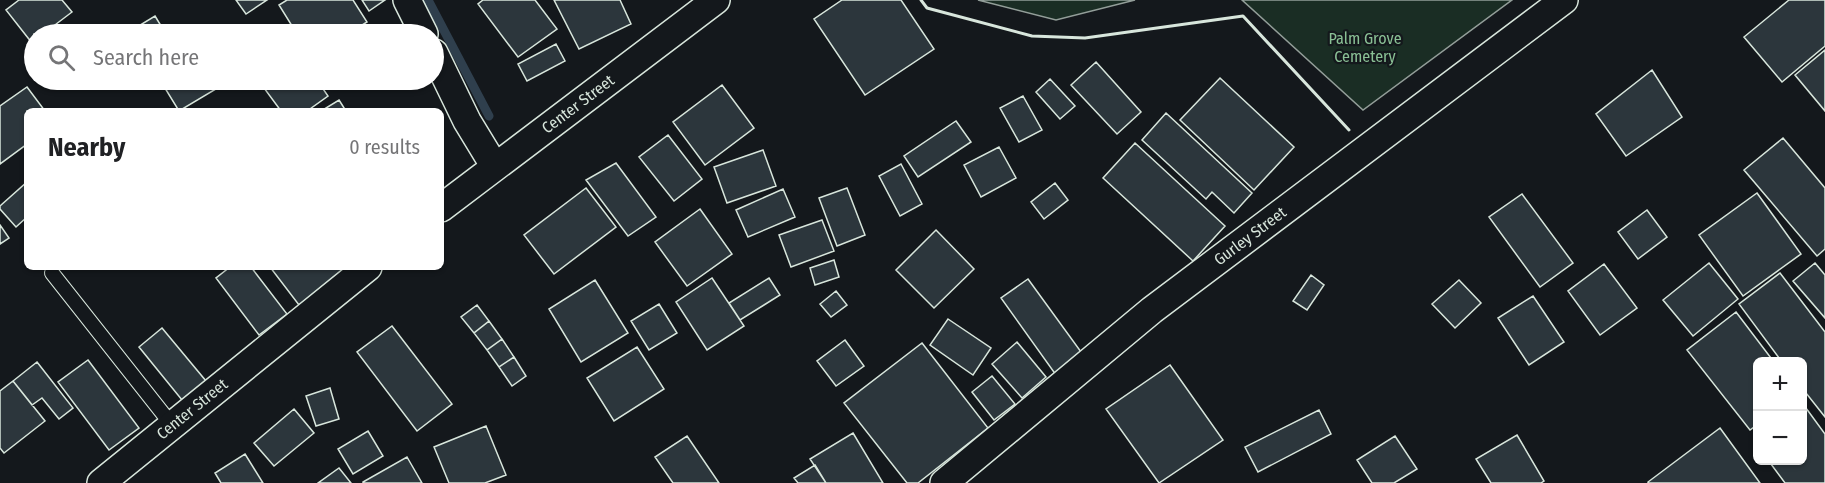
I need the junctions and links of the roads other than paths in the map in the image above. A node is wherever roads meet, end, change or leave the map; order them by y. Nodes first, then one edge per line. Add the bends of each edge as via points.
1 (407, 0) edge
2 (716, 0) edge
3 (1564, 0) edge
4 (419, 24) edge
5 (444, 74) edge
6 (495, 167) junction
7 (444, 206) edge
8 (364, 270) edge
9 (52, 273) dead end
10 (172, 425) junction
11 (100, 483) edge
12 (944, 483) edge

1 - 4 street
2 - 6 street, Center Street
3 - 12 street, Gurley Street via 1152,310
5 - 6 street
6 - 7 street, Center Street
8 - 10 street, Center Street
9 - 10 lane
10 - 11 street, Center Street

